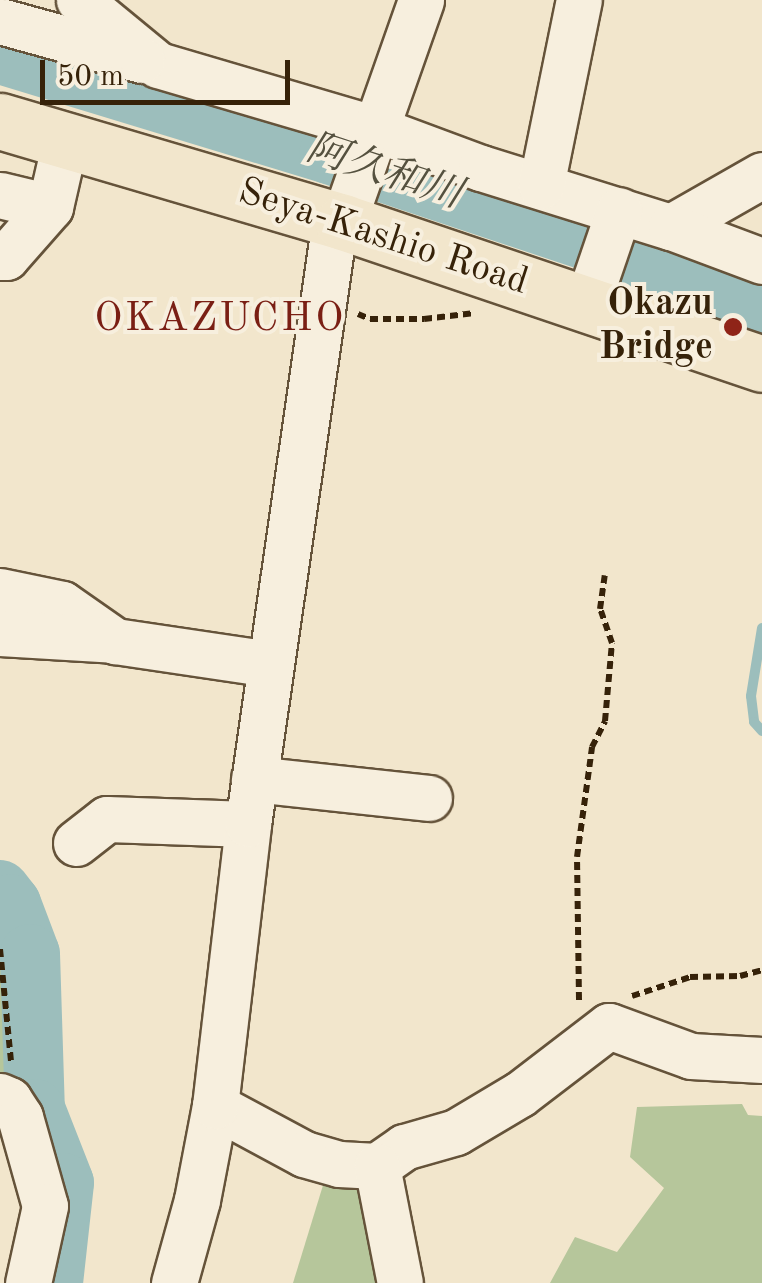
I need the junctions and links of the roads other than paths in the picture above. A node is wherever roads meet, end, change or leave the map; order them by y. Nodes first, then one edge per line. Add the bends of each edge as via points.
1 (421, 0) edge
2 (579, 0) edge
3 (88, 3) edge
4 (0, 20) edge
5 (158, 65) junction
6 (0, 121) edge
7 (374, 134) junction
8 (66, 138) junction
9 (762, 175) edge
10 (541, 186) junction
11 (0, 195) edge
12 (50, 208) junction
13 (618, 210) junction
14 (344, 212) junction
15 (671, 227) junction
16 (0, 257) edge
17 (762, 262) edge
18 (592, 290) junction
19 (762, 364) edge
20 (0, 591) edge
21 (0, 633) edge
22 (114, 640) junction
23 (270, 664) junction
24 (254, 779) junction
25 (429, 798) dead end
26 (248, 824) junction
27 (76, 842) dead end
28 (762, 1060) edge
29 (215, 1106) junction
30 (10, 1107) edge
31 (377, 1166) junction
32 (28, 1283) edge
33 (174, 1283) edge
34 (400, 1283) edge

1 - 7 street
2 - 10 street
3 - 5 street
4 - 5 street
5 - 7 street
6 - 8 main road, Seya-Kashio Road
7 - 10 street
7 - 14 street
8 - 12 street
8 - 14 main road, Seya-Kashio Road
9 - 15 street
10 - 13 street
11 - 12 street
12 - 16 street
13 - 15 street
13 - 18 street
14 - 18 main road, Seya-Kashio Road
14 - 23 street via 322,296
15 - 17 street
18 - 19 main road, Seya-Kashio Road
20 - 22 street via 62,604
21 - 22 street
22 - 23 street
23 - 24 street
24 - 25 street
24 - 26 street
26 - 27 street via 107,819
26 - 29 street
28 - 31 street via 691,1056 596,1036 520,1094
29 - 31 street via 304,1154
29 - 33 street
30 - 32 street via 45,1206
31 - 34 street

